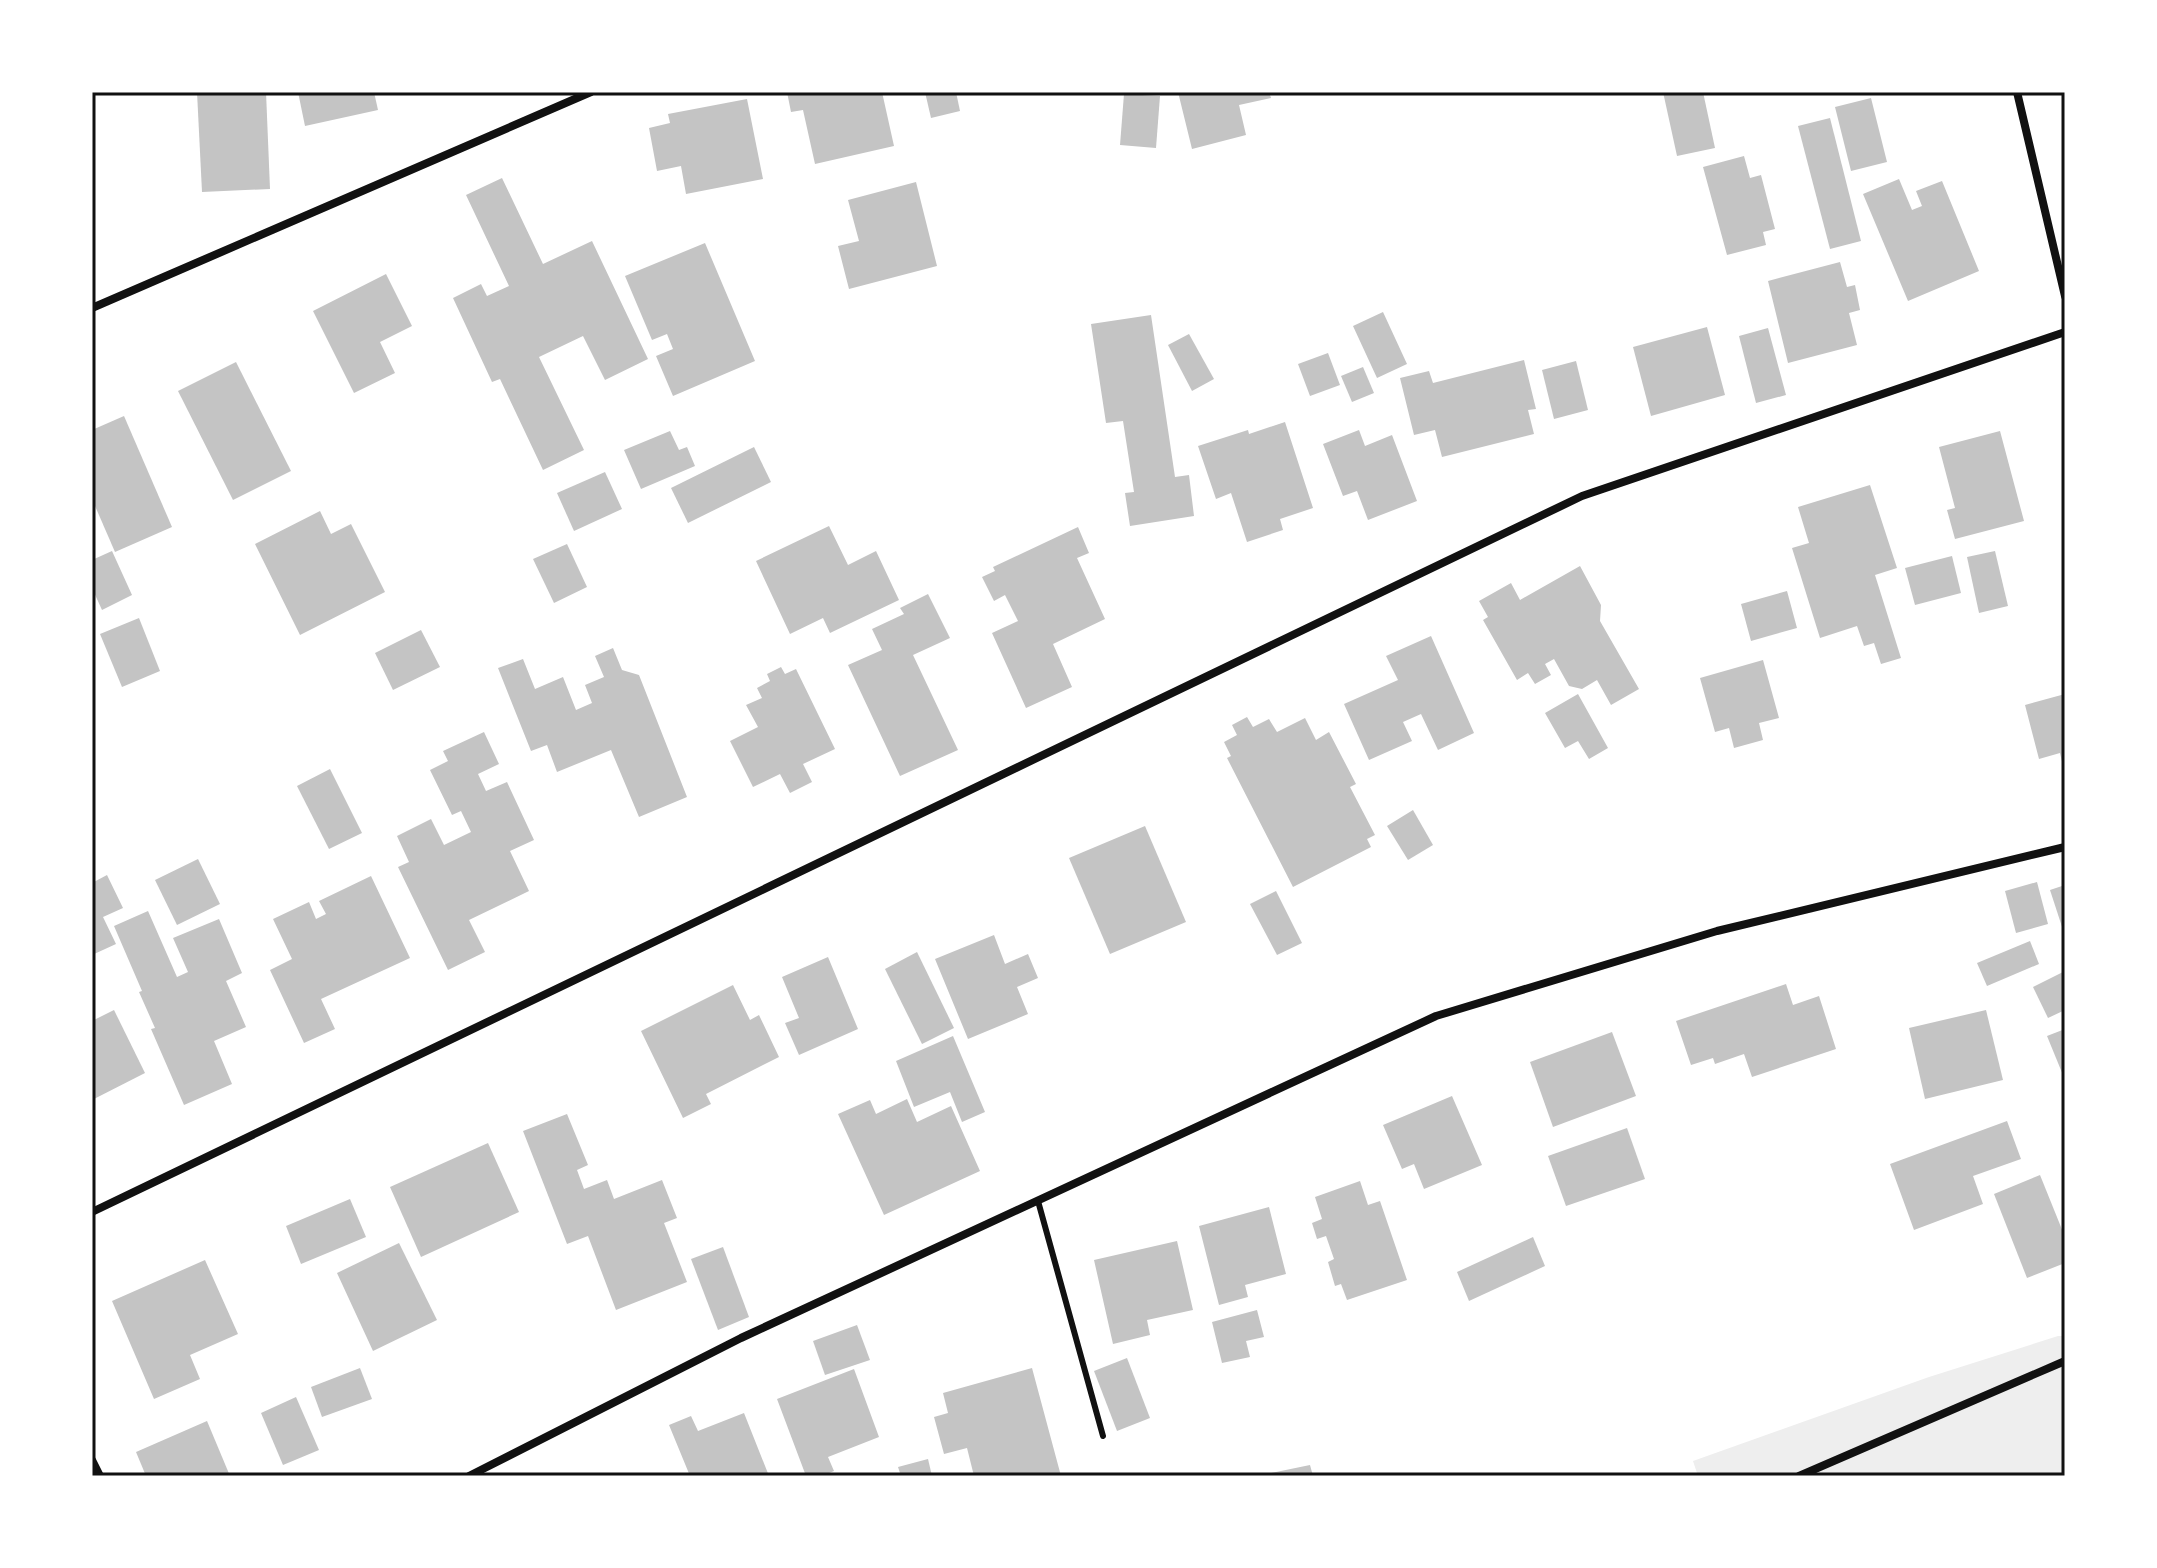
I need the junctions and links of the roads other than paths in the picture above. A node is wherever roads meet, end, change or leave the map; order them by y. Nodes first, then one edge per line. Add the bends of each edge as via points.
1 (591, 92) edge
2 (2017, 92) edge
3 (2065, 296) edge
4 (92, 308) edge
5 (2065, 332) edge
6 (2065, 847) edge
7 (1038, 1201) junction
8 (92, 1212) edge
9 (2065, 1361) edge
10 (1103, 1436) dead end
11 (92, 1460) edge
12 (100, 1476) edge
13 (469, 1476) edge
14 (1799, 1476) edge

1 - 4 street
2 - 3 street
5 - 8 street via 1582,496
6 - 7 street via 1717,931 1436,1016
7 - 10 lane
7 - 13 street via 741,1338
9 - 14 street
11 - 12 street

